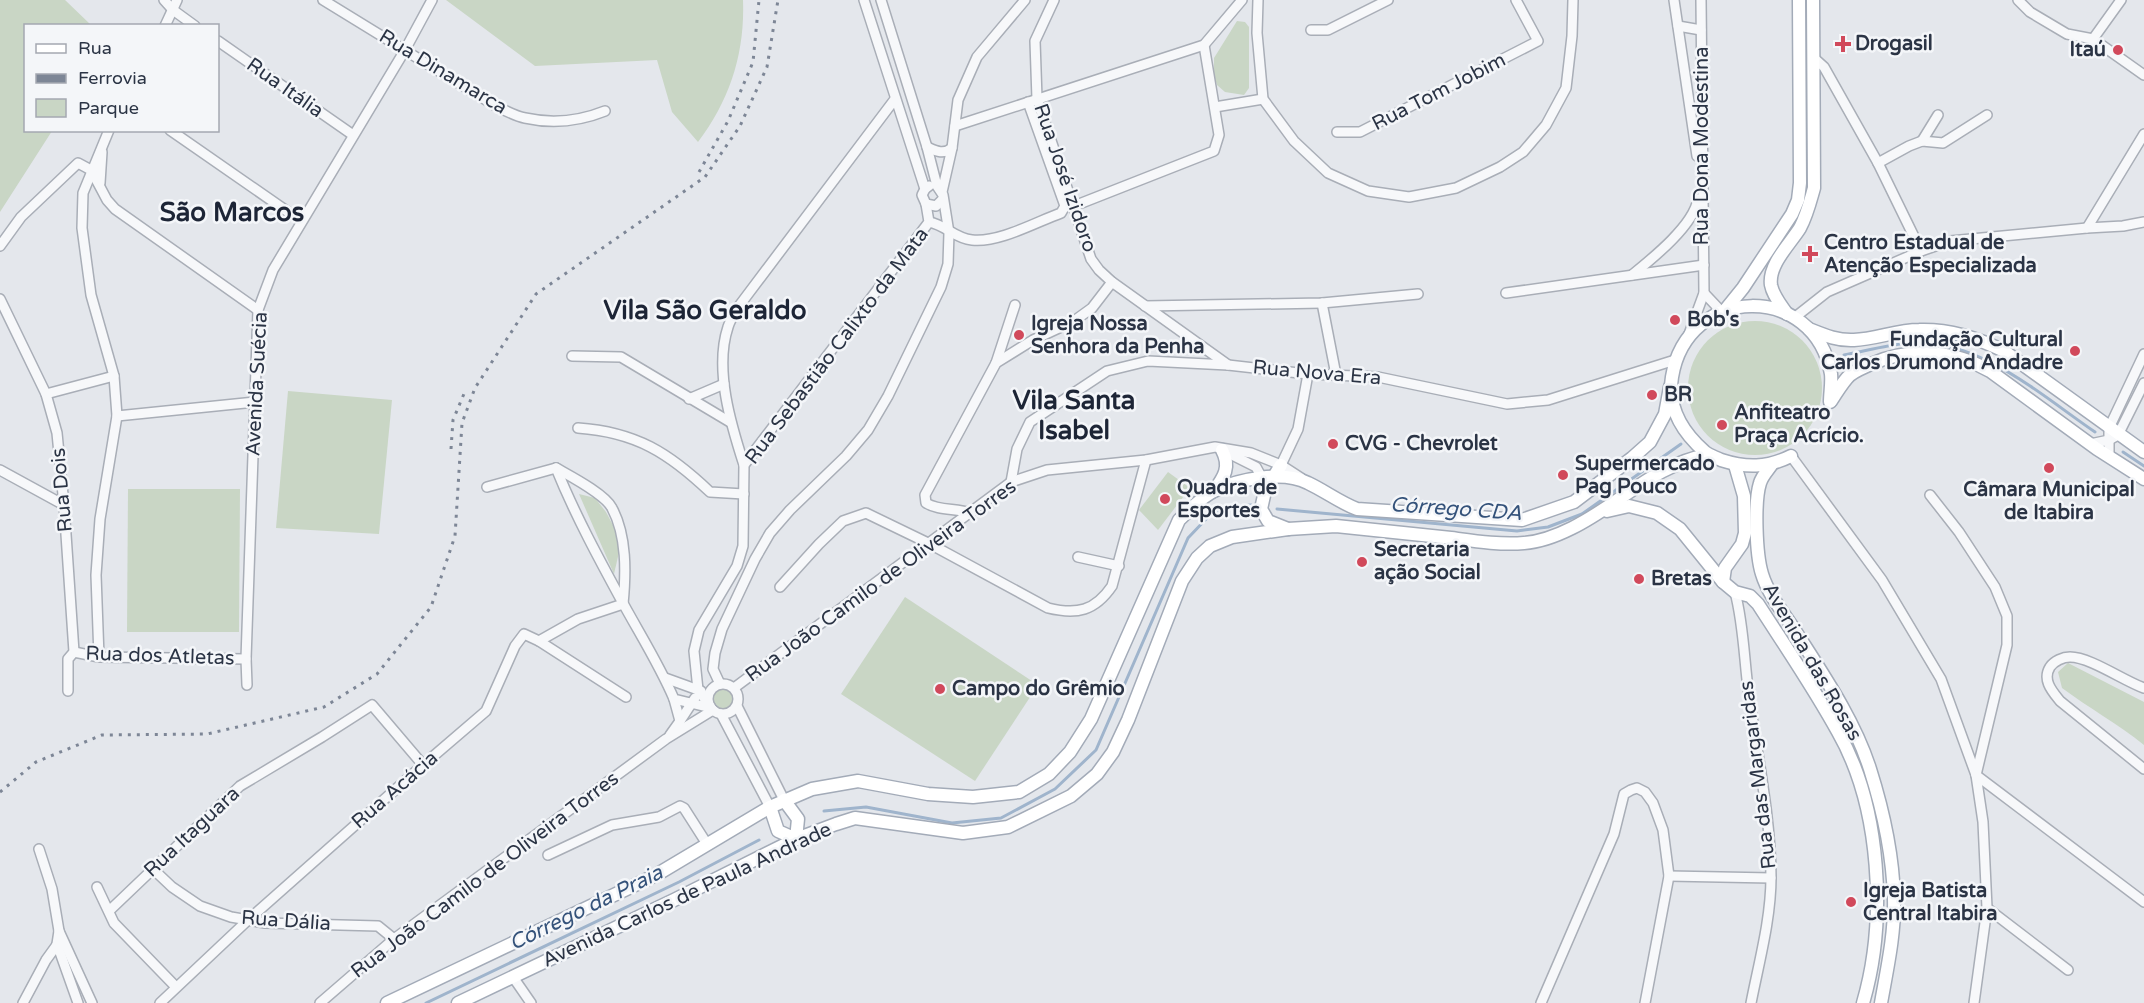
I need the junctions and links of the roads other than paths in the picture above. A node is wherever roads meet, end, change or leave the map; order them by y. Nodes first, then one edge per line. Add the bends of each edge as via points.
1 (164, 0) edge
2 (177, 0) edge
3 (323, 0) edge
4 (432, 0) edge
5 (864, 0) edge
6 (880, 0) edge
7 (1010, 0) edge
8 (1025, 0) edge
9 (1054, 0) edge
10 (1242, 0) edge
11 (1258, 0) edge
12 (1388, 0) edge
13 (1516, 0) edge
14 (1573, 0) edge
15 (1674, 0) edge
16 (1701, 0) edge
17 (1799, 0) edge
18 (1813, 0) edge
19 (2018, 0) edge
20 (2121, 0) edge
21 (173, 10) junction
22 (1016, 10) junction
23 (1258, 11) junction
24 (166, 24) edge
25 (192, 24) edge
26 (1678, 26) junction
27 (1311, 30) dead end
28 (1701, 30) junction
29 (2093, 39) junction
30 (219, 42) edge
31 (1204, 45) junction
32 (405, 50) junction
33 (1814, 58) junction
34 (2144, 75) edge
35 (1830, 78) junction
36 (1813, 95) junction
37 (895, 99) junction
38 (1263, 99) junction
39 (1032, 100) junction
40 (1215, 107) junction
41 (605, 111) dead end
42 (1938, 115) dead end
43 (1987, 115) dead end
44 (955, 126) junction
45 (108, 132) edge
46 (173, 132) edge
47 (1336, 132) dead end
48 (2144, 134) edge
49 (353, 135) junction
50 (1922, 141) junction
51 (103, 143) junction
52 (927, 147) junction
53 (952, 148) junction
54 (1878, 163) junction
55 (92, 170) junction
56 (1701, 181) junction
57 (100, 186) junction
58 (925, 189) junction
59 (940, 191) junction
60 (926, 204) junction
61 (1074, 206) junction
62 (301, 221) junction
63 (929, 222) junction
64 (2144, 222) edge
65 (2087, 228) junction
66 (949, 232) junction
67 (0, 246) edge
68 (1921, 251) junction
69 (1704, 265) junction
70 (1632, 275) junction
71 (1112, 282) junction
72 (1506, 292) dead end
73 (1704, 293) junction
74 (1418, 294) dead end
75 (0, 299) edge
76 (1322, 303) junction
77 (1016, 305) dead end
78 (1145, 306) junction
79 (258, 310) junction
80 (1723, 310) junction
81 (1791, 316) junction
82 (1808, 329) junction
83 (1689, 334) junction
84 (2144, 354) edge
85 (572, 356) dead end
86 (1675, 360) junction
87 (996, 363) junction
88 (1228, 365) junction
89 (1308, 374) junction
90 (1336, 375) junction
91 (114, 376) junction
92 (2144, 383) edge
93 (724, 384) junction
94 (1670, 387) junction
95 (46, 394) junction
96 (688, 399) junction
97 (255, 402) junction
98 (117, 416) junction
99 (730, 422) junction
100 (578, 428) dead end
101 (2112, 434) junction
102 (2090, 444) junction
103 (1219, 449) junction
104 (2144, 452) edge
105 (1708, 455) junction
106 (1791, 456) joint
107 (2109, 457) junction
108 (1146, 460) junction
109 (1772, 464) junction
110 (744, 465) junction
111 (1281, 465) junction
112 (1735, 465) junction
113 (556, 468) junction
114 (0, 470) edge
115 (2144, 480) edge
116 (1011, 482) junction
117 (1267, 482) junction
118 (1307, 482) junction
119 (487, 487) dead end
120 (589, 488) junction
121 (1214, 491) junction
122 (567, 494) junction
123 (744, 494) junction
124 (1930, 495) dead end
125 (64, 505) junction
126 (1601, 512) junction
127 (971, 513) junction
128 (1288, 529) junction
129 (930, 544) junction
130 (1078, 557) dead end
131 (1119, 566) junction
132 (1762, 574) junction
133 (1722, 582) junction
134 (780, 587) dead end
135 (1743, 594) junction
136 (623, 604) junction
137 (538, 641) junction
138 (74, 652) junction
139 (99, 657) junction
140 (246, 659) junction
141 (665, 678) junction
142 (720, 684) junction
143 (247, 685) dead end
144 (734, 688) junction
145 (2144, 688) edge
146 (698, 690) junction
147 (68, 691) dead end
148 (710, 693) junction
149 (626, 697) dead end
150 (674, 699) junction
151 (693, 704) junction
152 (737, 706) junction
153 (714, 710) junction
154 (680, 721) junction
155 (666, 739) junction
156 (423, 765) junction
157 (2144, 769) edge
158 (1976, 775) junction
159 (784, 800) junction
160 (1879, 802) junction
161 (1866, 806) junction
162 (770, 807) junction
163 (796, 838) junction
164 (707, 844) junction
165 (39, 849) dead end
166 (548, 855) dead end
167 (153, 869) junction
168 (1668, 876) junction
169 (1771, 878) junction
170 (97, 887) dead end
171 (2144, 902) edge
172 (1987, 908) junction
173 (109, 911) junction
174 (247, 921) junction
175 (60, 938) junction
176 (394, 939) junction
177 (2068, 970) dead end
178 (513, 977) junction
179 (176, 987) junction
180 (23, 1003) edge
181 (78, 1003) edge
182 (92, 1003) edge
183 (160, 1003) edge
184 (320, 1003) edge
185 (387, 1003) edge
186 (458, 1003) edge
187 (531, 1003) edge
188 (1541, 1003) edge
189 (1645, 1003) edge
190 (1751, 1003) edge
191 (1863, 1003) edge
192 (1881, 1003) edge
193 (1974, 1003) edge

1 - 21 street
2 - 21 street
3 - 32 street, Rua Dinamarca
4 - 32 street, Avenida Suécia
5 - 37 street
6 - 52 street
7 - 22 street
8 - 22 street
9 - 39 street, Rua José Izidoro via 1035,41
10 - 23 street
10 - 31 street
11 - 23 street
12 - 27 street via 1328,30
13 - 47 street, Rua Tom Jobim via 1538,41 1360,132
14 - 38 street via 1566,88 1546,125 1523,152 1456,188 1409,197 1368,191 1328,173 1294,141
15 - 26 street
16 - 28 street, Rua Dona Modestina
17 - 80 main road via 1798,200 1743,288
18 - 33 main road
19 - 29 street via 2030,12 2067,34
20 - 29 street
21 - 24 street
21 - 25 street
22 - 44 street via 977,57 958,100
23 - 38 street
26 - 28 street
26 - 56 street
28 - 56 street, Rua Dona Modestina
29 - 34 street
30 - 49 street, Rua Itália
31 - 39 street
31 - 40 street
32 - 41 street, Rua Dinamarca via 494,105 524,118 585,119
32 - 49 street, Avenida Suécia
33 - 35 street
33 - 36 main road
35 - 36 street
35 - 54 street
36 - 81 main road via 1814,188 1800,227 1773,269 1771,284
37 - 58 street
37 - 93 street via 739,306 728,328
38 - 40 street
39 - 44 street
39 - 61 street, Rua José Izidoro
39 - 66 street, Rua Sebastião Calixto da Mata via 1065,206 1061,213 990,240 971,240
40 - 61 street via 1219,135 1214,152
42 - 50 street
43 - 50 street via 1943,143
44 - 53 street
45 - 51 street
46 - 62 street
48 - 65 street
49 - 62 street, Avenida Suécia
50 - 54 street
51 - 55 street
51 - 57 street
52 - 53 street via 938,152
52 - 59 street
53 - 59 street
54 - 68 street
55 - 57 street
55 - 67 street via 78,164 21,217
55 - 91 street via 83,193 82,228 91,295
56 - 69 street, Rua Dona Modestina
56 - 70 street via 1697,207 1667,247
57 - 79 street via 115,209
58 - 59 street via 931,186
58 - 60 street
59 - 60 street via 936,206
59 - 66 street
60 - 63 street, Rua Sebastião Calixto da Mata
61 - 71 street, Rua José Izidoro via 1091,260
62 - 79 street, Avenida Suécia via 273,270
63 - 66 street, Rua Sebastião Calixto da Mata via 941,224
63 - 110 street, Rua Sebastião Calixto da Mata
64 - 65 street
65 - 68 street via 1950,241
66 - 142 street via 948,264 941,287 868,430 790,510 755,559 715,653 713,669
68 - 81 street via 1827,292
69 - 70 street
69 - 73 street, Rua Dona Modestina
70 - 72 street
71 - 78 street, Rua José Izidoro
71 - 87 street via 1092,308 1074,321
73 - 80 street
73 - 83 street, Rua Dona Modestina
74 - 76 street
75 - 95 street, Rua Dois
76 - 78 street
76 - 90 street
77 - 87 street
78 - 88 street, Rua José Izidoro
79 - 97 street, Avenida Suécia
80 - 81 main road via 1747,305
80 - 83 main road
81 - 82 main road
82 - 101 main road via 1833,339 1854,340 1917,330 1948,332 1988,343 2004,351
82 - 102 main road via 1823,350 1831,375 1830,402 1848,377 1888,356 1914,352 1941,354 1990,371
83 - 86 main road, Avenida Carlos de Paula Andrade
84 - 101 street
85 - 96 street via 621,357
86 - 90 street, Rua Nova Era via 1548,400 1507,404 1378,377
86 - 94 main road, Avenida Carlos de Paula Andrade
87 - 127 street via 924,495 926,503 934,508
88 - 89 street, Rua Nova Era
88 - 116 street, Rua Nova Era via 1148,362 1107,371 1030,422 1017,449
89 - 90 street, Rua Nova Era
89 - 111 street via 1298,429
91 - 95 street
91 - 98 street
92 - 101 street
93 - 96 street
93 - 99 street
94 - 105 main road via 1675,414 1688,437
94 - 118 main road, Avenida Carlos de Paula Andrade via 1665,414 1650,441 1632,458 1574,502 1522,520 1357,509
95 - 125 street, Rua Dois via 57,433
96 - 99 street
97 - 98 street
97 - 140 street, Avenida Suécia
98 - 139 street via 100,519 96,575
99 - 110 street
100 - 123 street via 614,432 664,453 710,492
101 - 102 street
101 - 104 main road
101 - 107 street
102 - 107 main road
103 - 108 street, Rua João Camilo de Oliveira Torres
103 - 111 street, Rua João Camilo de Oliveira Torres via 1251,453
103 - 117 street via 1256,467
103 - 121 main road via 1226,459 1227,471
105 - 112 main road
105 - 126 main road, Avenida Carlos de Paula Andrade via 1666,468
106 - 109 main road
106 - 158 street via 1881,580 1941,679
107 - 115 main road
108 - 116 street, Rua João Camilo de Oliveira Torres via 1047,470
108 - 131 street
109 - 112 main road
109 - 132 main road, Avenida das Rosas via 1757,494
110 - 123 street, Rua Sebastião Calixto da Mata
111 - 117 main road
111 - 118 street, Rua João Camilo de Oliveira Torres
112 - 133 main road via 1744,496 1745,533 1725,568
113 - 119 street
113 - 120 street
113 - 122 street
114 - 125 street
116 - 127 street, Rua João Camilo de Oliveira Torres
117 - 118 main road, Avenida Carlos de Paula Andrade via 1289,477
117 - 121 main road, Avenida Carlos de Paula Andrade via 1243,481
117 - 128 main road via 1261,509 1268,521
120 - 122 street via 574,488
120 - 136 street via 612,507 621,535 626,574
121 - 159 main road, Avenida Carlos de Paula Andrade via 1179,520 1091,719 1070,752 1049,774 1019,792 996,795 928,794 858,781 812,789
122 - 136 street
123 - 146 street, Rua Sebastião Calixto da Mata via 743,546 737,566 699,630 694,651
124 - 158 street via 1995,587 2007,616 2007,645
125 - 138 street, Rua Dois
126 - 128 main road, Avenida Carlos de Paula Andrade via 1564,532 1525,543 1336,526
126 - 133 main road, Avenida das Rosas via 1629,506 1657,513 1680,529
127 - 129 street, Rua João Camilo de Oliveira Torres
128 - 163 main road, Avenida Carlos de Paula Andrade via 1232,537 1210,546 1197,558 1182,581 1113,752 1097,774 1071,796 1008,826 963,833 855,818
129 - 131 street via 1048,608 1066,612 1083,610 1104,598 1113,586
129 - 134 street via 866,513 843,521
129 - 144 street, Rua João Camilo de Oliveira Torres
130 - 131 street
132 - 135 main road
132 - 160 main road, Avenida das Rosas via 1834,693 1869,767
133 - 135 main road, Avenida das Rosas
135 - 161 main road, Avenida das Rosas via 1758,604 1839,733 1856,770
135 - 169 street, Rua das Margaridas via 1747,680
136 - 137 street, Rua Acácia via 578,619
136 - 141 street
137 - 149 street
137 - 156 street, Rua Acácia via 524,634 486,711
138 - 139 street, Rua dos Atletas
138 - 147 street, Rua Dois via 68,659
139 - 140 street, Rua dos Atletas
140 - 143 street, Avenida Suécia
141 - 146 street
141 - 150 street
142 - 144 street, Rua João Camilo de Oliveira Torres
142 - 148 street, Rua João Camilo de Oliveira Torres
144 - 152 street, Rua João Camilo de Oliveira Torres
145 - 157 street via 2083,659 2069,657 2058,660 2046,678 2060,700
146 - 148 street
146 - 151 street
146 - 153 street
148 - 153 street
150 - 151 street
150 - 154 street
151 - 153 street
151 - 154 street
152 - 153 street, Rua João Camilo de Oliveira Torres via 730,712
152 - 159 street
153 - 155 street, Rua João Camilo de Oliveira Torres
153 - 162 street
154 - 155 street
155 - 176 street, Rua João Camilo de Oliveira Torres
156 - 167 street, Rua Itaguara via 372,705 240,786
156 - 174 street, Rua Acácia
158 - 171 street
158 - 172 street via 1983,822
159 - 162 main road, Avenida Carlos de Paula Andrade
159 - 163 main road via 798,819
160 - 161 main road
160 - 192 main road, Avenida das Rosas via 1894,899
161 - 191 main road, Avenida das Rosas via 1875,859 1876,909 1871,976
162 - 163 main road via 778,831
162 - 164 main road, Avenida Carlos de Paula Andrade
163 - 178 main road, Avenida Carlos de Paula Andrade
164 - 166 street via 680,806 659,817 612,825
164 - 185 main road, Avenida Carlos de Paula Andrade via 656,875
165 - 175 street via 52,889
167 - 173 street, Rua Itaguara
167 - 174 street, Rua Dália via 200,906
168 - 169 street
168 - 188 street via 1663,830 1653,803 1637,788 1624,794 1614,834
168 - 189 street
169 - 190 street, Rua das Margaridas
170 - 173 street
172 - 177 street
172 - 193 street
173 - 179 street via 114,923
174 - 176 street, Rua Dália via 378,926
174 - 179 street, Rua Acácia
175 - 180 street
175 - 181 street
175 - 182 street
176 - 184 street, Rua João Camilo de Oliveira Torres
178 - 186 main road, Avenida Carlos de Paula Andrade
178 - 187 street
179 - 183 street, Rua Acácia

